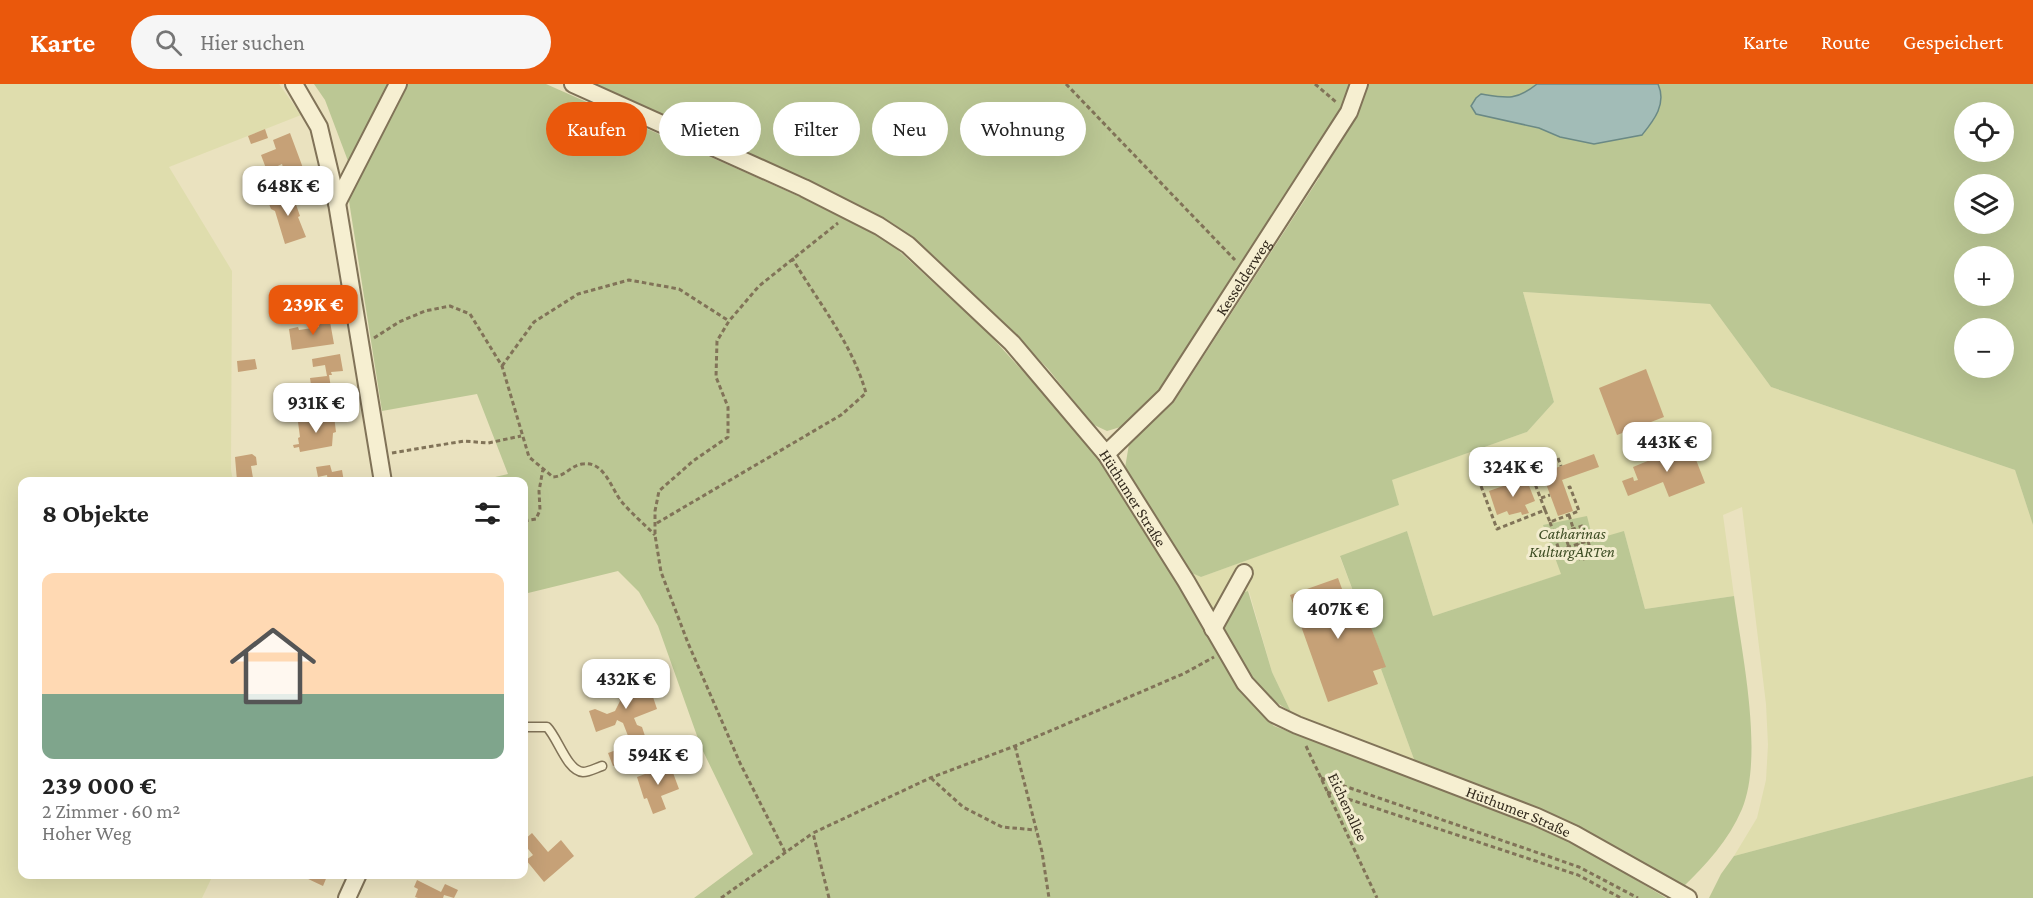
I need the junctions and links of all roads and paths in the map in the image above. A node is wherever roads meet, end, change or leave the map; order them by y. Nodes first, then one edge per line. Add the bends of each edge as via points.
1 (294, 84) edge
2 (398, 84) edge
3 (573, 84) edge
4 (1066, 84) edge
5 (1315, 84) edge
6 (1359, 84) edge
7 (1349, 112) junction
8 (336, 203) junction
9 (852, 212) junction
10 (792, 258) junction
11 (1247, 273) junction
12 (729, 321) junction
13 (360, 348) junction
14 (502, 366) junction
15 (522, 436) junction
16 (1106, 454) junction
17 (379, 455) junction
18 (1558, 458) dead end
19 (1561, 466) dead end
20 (1529, 468) dead end
21 (543, 469) junction
22 (382, 477) edge
23 (1506, 477) dead end
24 (1545, 481) dead end
25 (1508, 484) dead end
26 (1535, 484) junction
27 (1481, 486) dead end
28 (1566, 489) dead end
29 (1550, 495) dead end
30 (1541, 498) junction
31 (1545, 510) junction
32 (1518, 513) dead end
33 (1568, 514) junction
34 (1521, 519) junction
35 (528, 520) edge
36 (1550, 522) junction
37 (657, 523) junction
38 (1573, 529) junction
39 (655, 535) junction
40 (1588, 541) junction
41 (1578, 544) junction
42 (1569, 547) junction
43 (1580, 550) junction
44 (1588, 552) junction
45 (1577, 556) junction
46 (1593, 559) dead end
47 (1244, 573) dead end
48 (1213, 629) junction
49 (1226, 651) junction
50 (1297, 725) junction
51 (528, 727) edge
52 (1015, 746) junction
53 (602, 766) dead end
54 (930, 778) junction
55 (1321, 778) junction
56 (1328, 792) junction
57 (1036, 830) junction
58 (813, 833) junction
59 (785, 852) junction
60 (356, 879) edge
61 (346, 898) edge
62 (721, 898) edge
63 (829, 898) edge
64 (1049, 898) edge
65 (1377, 898) edge
66 (1621, 898) edge
67 (1638, 898) edge
68 (1688, 898) edge

1 - 8 street via 319,127
2 - 8 street
3 - 9 street, Hüthumer Straße
4 - 11 path
5 - 7 path
6 - 7 street, Kesselderweg
7 - 11 street, Kesselderweg
8 - 13 street
9 - 10 path
9 - 16 street, Hüthumer Straße via 908,245 1012,343
10 - 12 path via 759,286
10 - 37 path via 846,346 866,393 841,415
11 - 16 street, Kesselderweg via 1166,396
12 - 14 path via 679,289 629,280 578,294 534,322
12 - 37 path via 717,341 716,377 728,407 728,437 659,491
13 - 14 path via 399,322 450,306 470,314
13 - 17 street
14 - 15 path
15 - 17 path
15 - 21 path via 529,457
16 - 48 street, Hüthumer Straße
17 - 22 street
18 - 19 path
20 - 26 path
21 - 35 path via 538,491 540,510 536,519
21 - 39 path via 553,477 582,464 592,464 606,475 621,501
23 - 25 path
24 - 26 path
26 - 30 path
27 - 34 path via 1497,529
28 - 33 path via 1570,487 1579,512
29 - 30 path
30 - 31 path
31 - 34 path
31 - 36 path
32 - 34 path
33 - 36 path
33 - 38 path
36 - 42 path via 1559,550
37 - 39 path
38 - 40 path via 1582,526
38 - 41 path
38 - 42 path via 1564,532
39 - 59 path via 661,572 688,644 740,763
40 - 41 path
40 - 44 path
41 - 42 path
41 - 43 path
42 - 45 path via 1572,557
43 - 44 path
43 - 45 path
44 - 45 path via 1582,560
44 - 46 path
47 - 48 street
48 - 49 street, Hüthumer Straße
49 - 50 street, Hüthumer Straße via 1245,683 1274,714
49 - 52 path via 1185,673
50 - 55 path, Eichenallee
50 - 68 street, Hüthumer Straße via 1537,817
51 - 53 lane via 547,727 553,732 571,766 578,771
52 - 54 path
52 - 57 path
54 - 57 path via 963,807 1002,827
54 - 58 path
55 - 56 path, Eichenallee
55 - 67 path via 1579,867
56 - 65 path, Eichenallee
56 - 66 path via 1578,875
57 - 64 path
58 - 59 path
58 - 63 path
59 - 62 path
60 - 61 street

